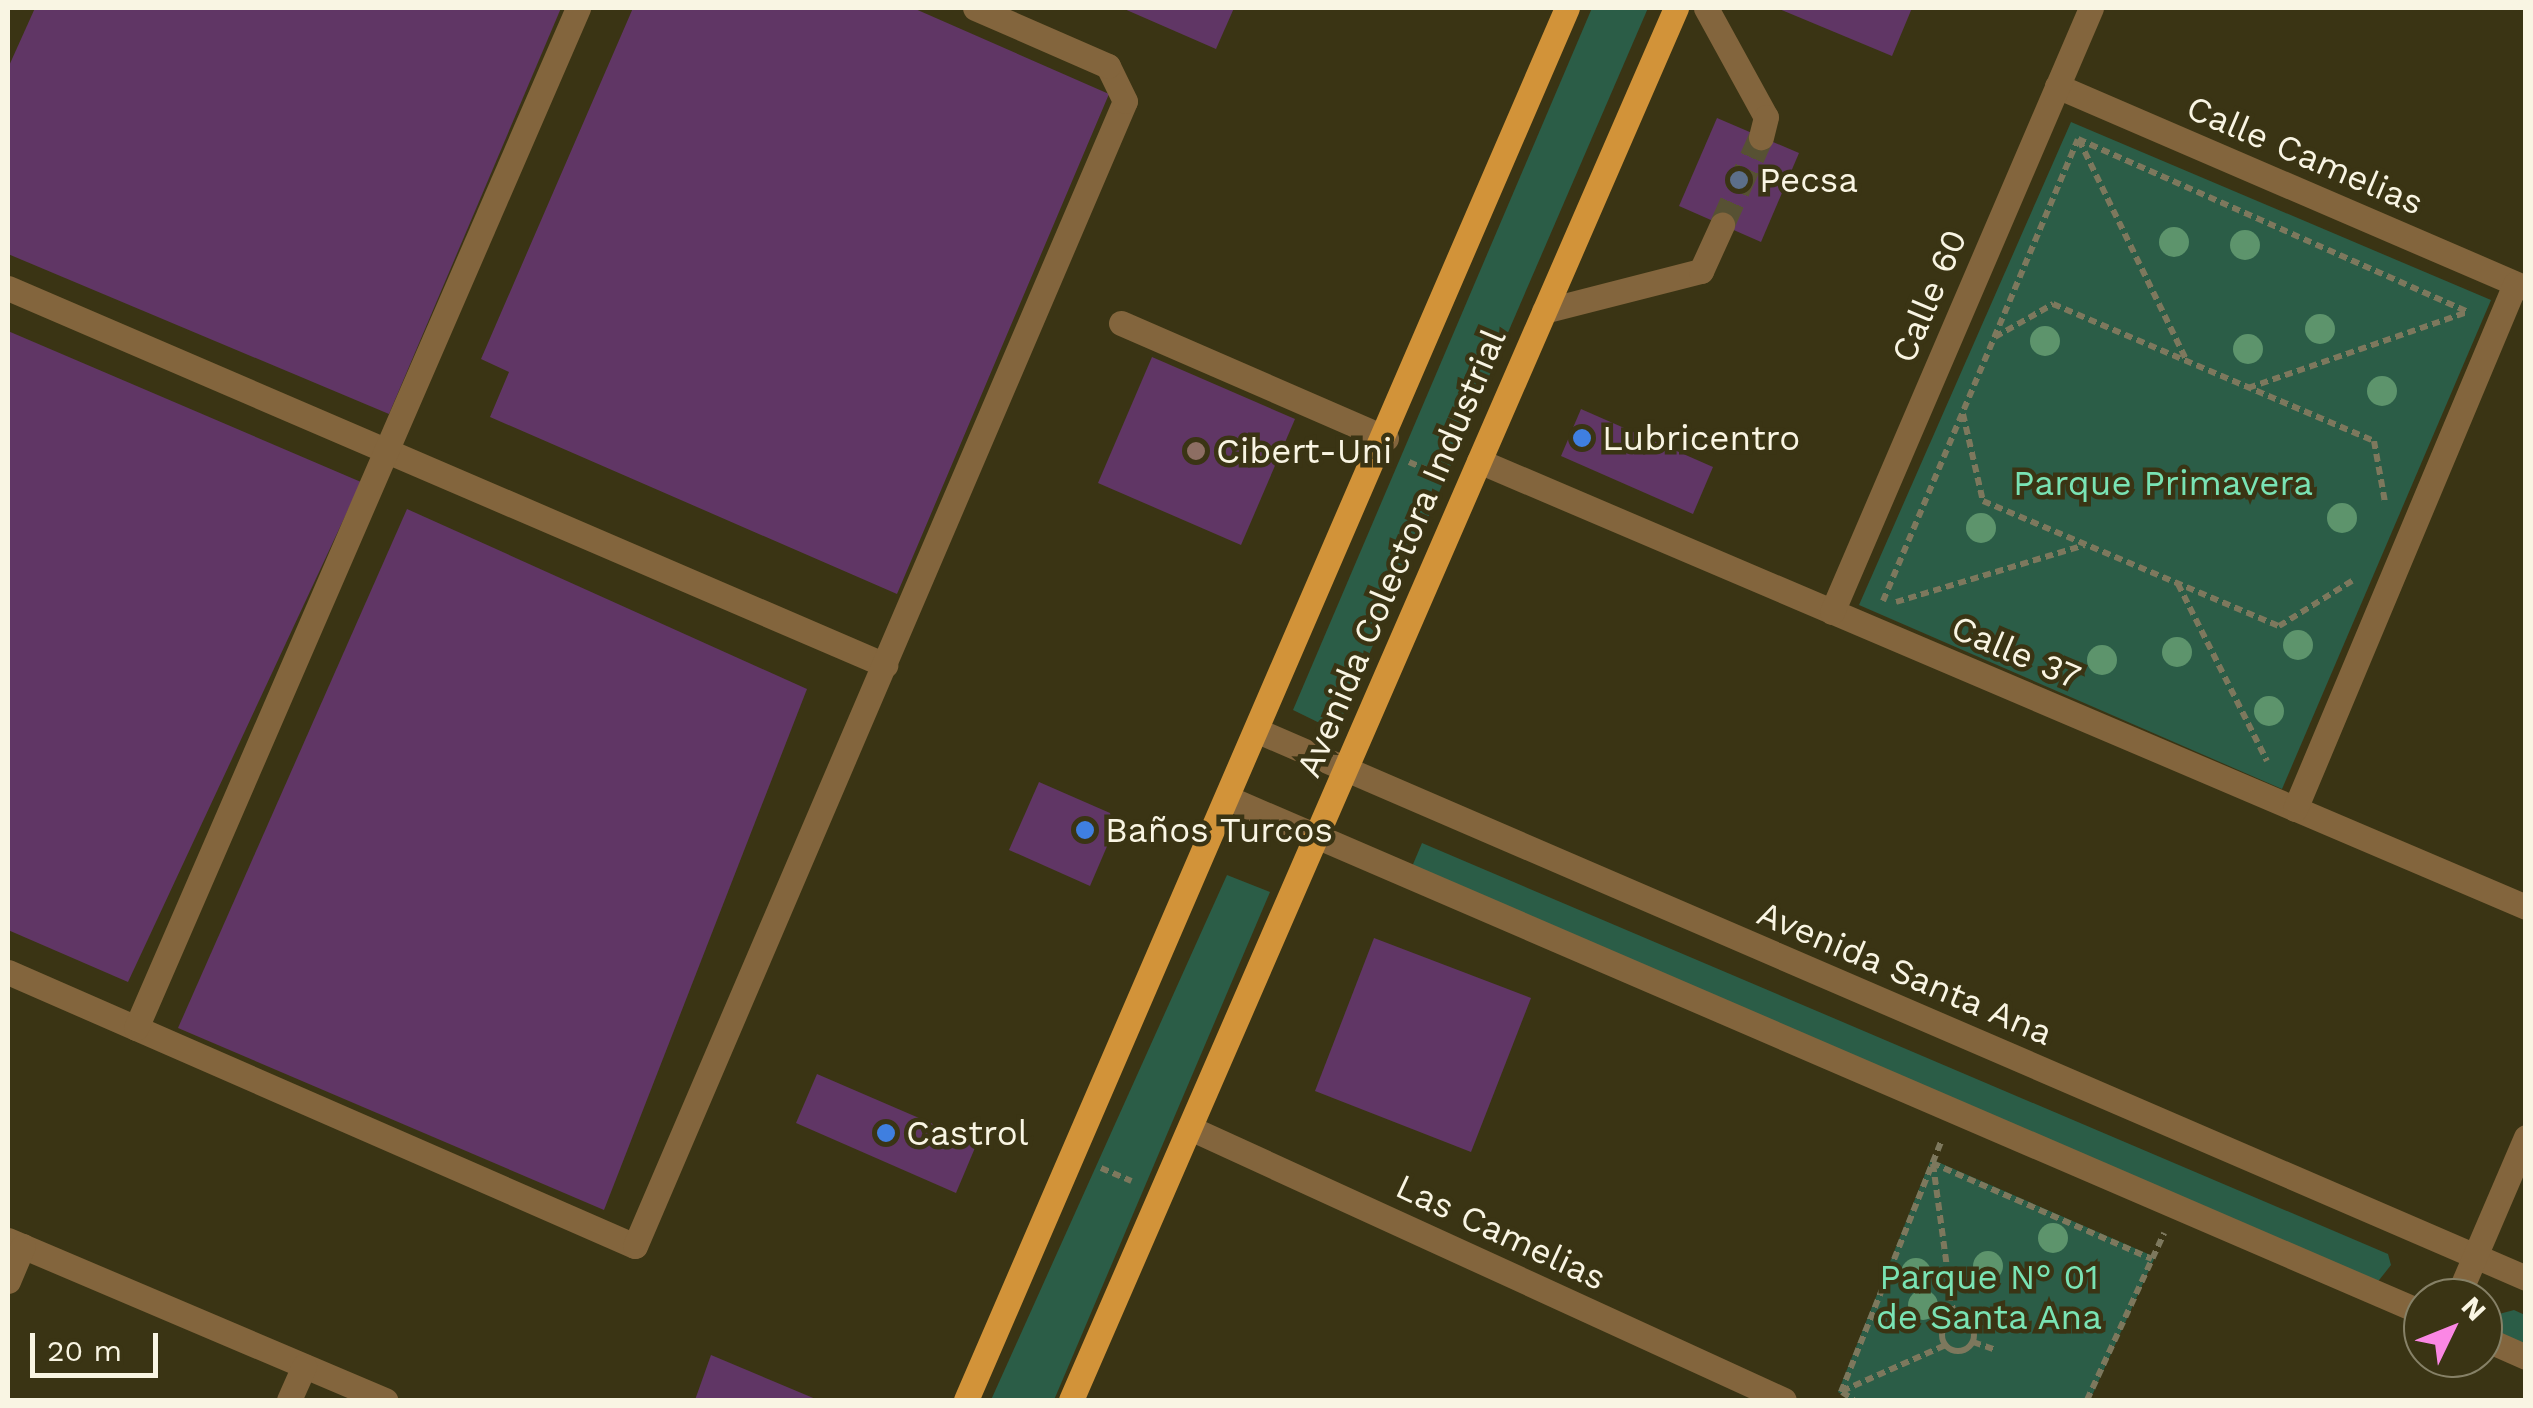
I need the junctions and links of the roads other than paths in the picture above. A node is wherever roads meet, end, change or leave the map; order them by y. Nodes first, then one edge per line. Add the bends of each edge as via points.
1 (578, 8) edge
2 (975, 8) edge
3 (1567, 8) edge
4 (1676, 8) edge
5 (1706, 8) edge
6 (2091, 8) edge
7 (2057, 86) junction
8 (1760, 137) tunnel mouth
9 (1722, 225) tunnel mouth
10 (2520, 286) edge
11 (8, 288) edge
12 (1544, 312) junction
13 (1120, 323) dead end
14 (1383, 443) junction
15 (386, 451) junction
16 (1479, 461) junction
17 (1832, 612) junction
18 (885, 665) junction
19 (1258, 730) junction
20 (1345, 770) junction
21 (1228, 798) junction
22 (2295, 809) junction
23 (1316, 836) junction
24 (2526, 907) edge
25 (8, 972) edge
26 (136, 1028) junction
27 (1190, 1128) junction
28 (2526, 1137) edge
29 (15, 1243) edge
30 (2474, 1256) junction
31 (2465, 1278) edge
32 (2526, 1278) edge
33 (8, 1281) edge
34 (2403, 1303) edge
35 (2503, 1347) edge
36 (2526, 1357) edge
37 (304, 1366) junction
38 (289, 1400) edge
39 (385, 1400) edge
40 (966, 1400) edge
41 (1071, 1400) edge
42 (1784, 1400) edge

1 - 15 street
2 - 18 street via 1108,66 1125,101
3 - 14 main road, Avenida Colectora Industrial
4 - 12 main road, Avenida Colectora Industrial
5 - 8 street via 1766,117
6 - 7 street, Calle 60
7 - 10 street, Calle Camelias
7 - 17 street, Calle 60
9 - 12 street via 1701,271
10 - 22 street
11 - 15 street
12 - 16 main road, Avenida Colectora Industrial
13 - 14 street
14 - 19 main road, Avenida Colectora Industrial
15 - 18 street
15 - 26 street
16 - 17 street, Calle 37
16 - 20 main road, Avenida Colectora Industrial
17 - 22 street, Calle 37
18 - 26 street via 635,1246
19 - 20 street, Avenida Santa Ana
19 - 21 main road, Avenida Colectora Industrial
20 - 23 main road, Avenida Colectora Industrial
20 - 30 street, Avenida Santa Ana
21 - 23 street
21 - 40 main road, Avenida Colectora Industrial
22 - 24 street, Calle 37
23 - 27 main road, Avenida Colectora Industrial
23 - 34 street
25 - 26 street
27 - 41 main road, Avenida Colectora Industrial
27 - 42 street, Las Camelias
28 - 30 street
29 - 33 street
29 - 37 street
30 - 31 street
30 - 32 street, Avenida Santa Ana
35 - 36 street
37 - 38 street
37 - 39 street

